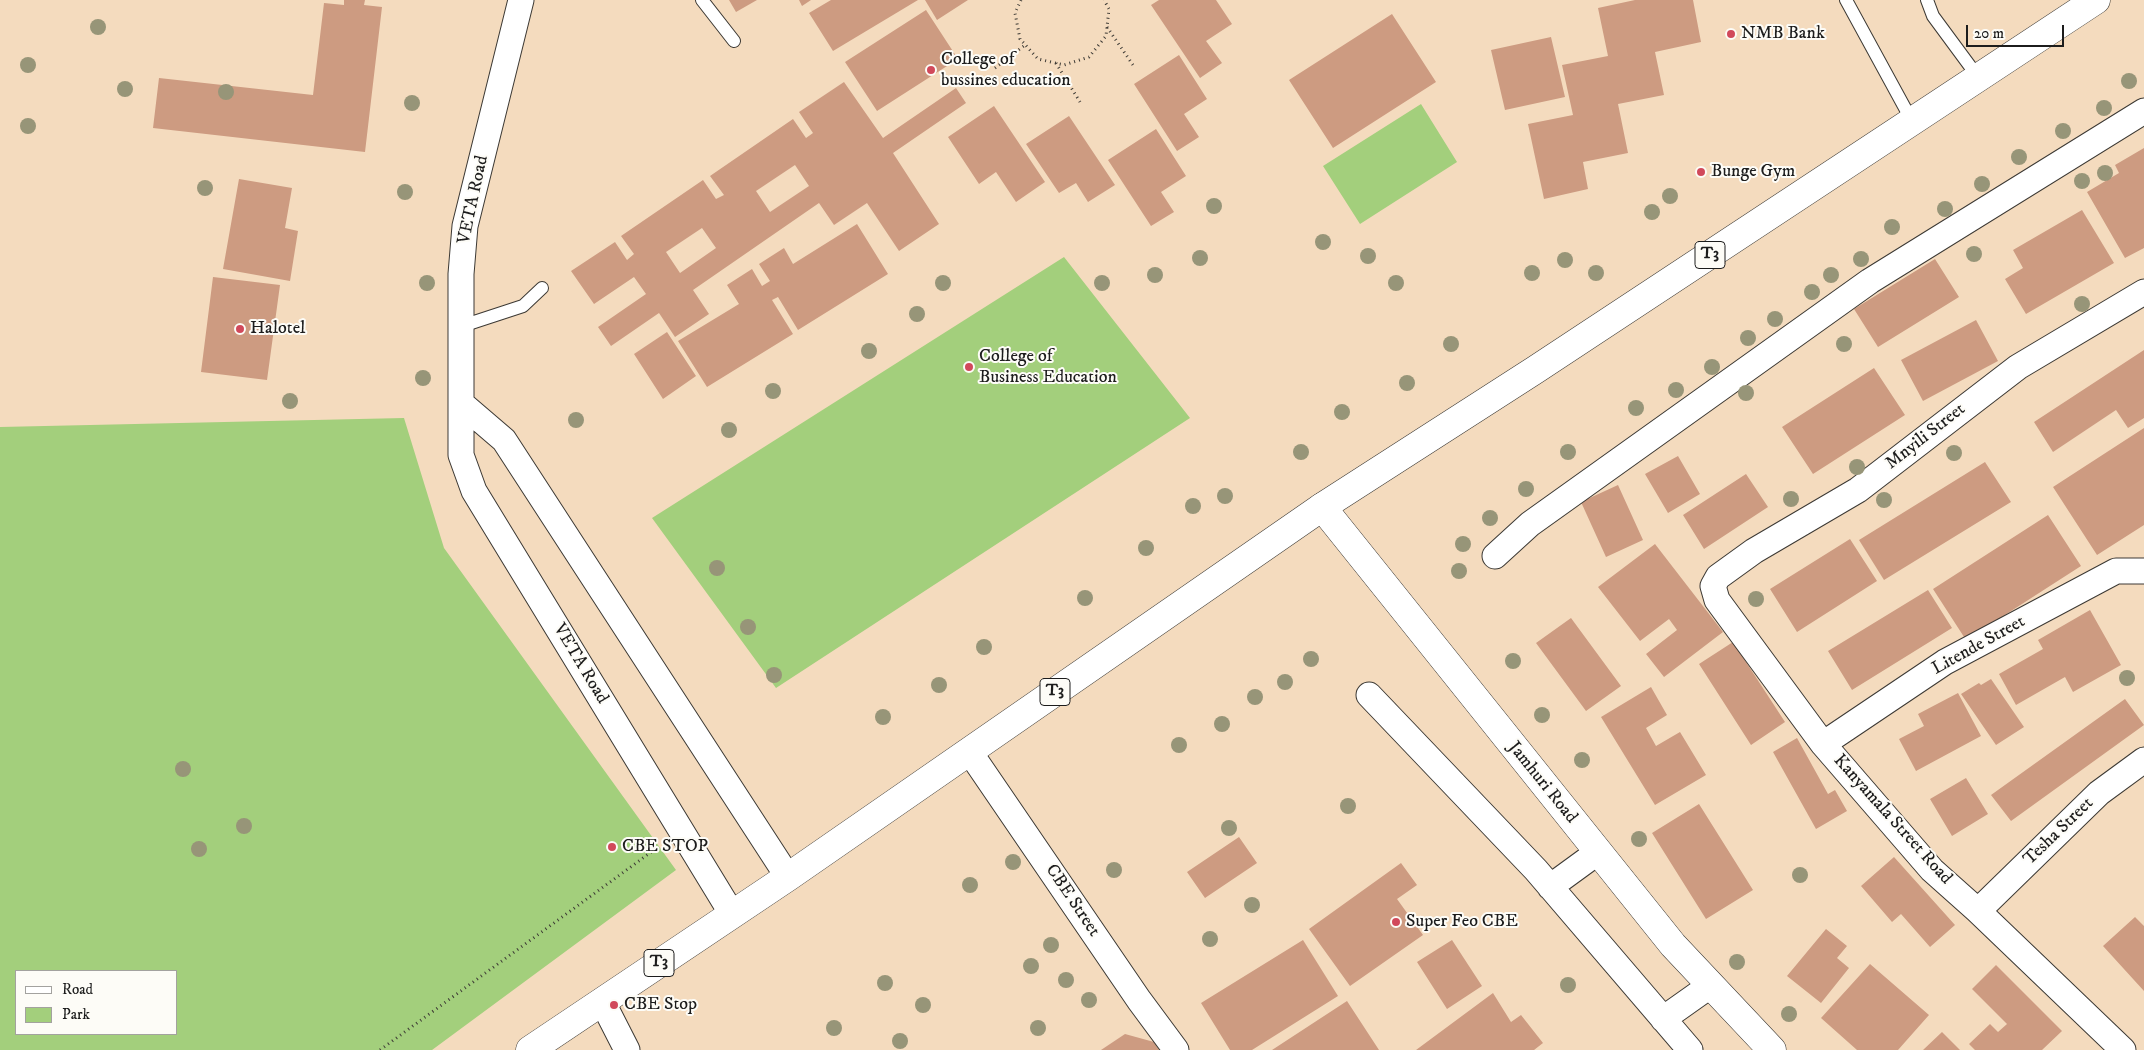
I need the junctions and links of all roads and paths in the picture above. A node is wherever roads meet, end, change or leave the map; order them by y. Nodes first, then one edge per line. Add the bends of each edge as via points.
1 (521, 0) edge
2 (702, 0) edge
3 (1016, 0) edge
4 (1021, 0) edge
5 (1104, 0) edge
6 (1846, 0) edge
7 (1927, 0) edge
8 (2096, 0) edge
9 (1019, 4) junction
10 (1107, 27) junction
11 (734, 41) dead end
12 (1025, 45) junction
13 (1056, 63) junction
14 (1133, 65) dead end
15 (995, 68) dead end
16 (1978, 77) junction
17 (1080, 102) dead end
18 (2144, 111) edge
19 (1912, 121) junction
20 (542, 288) dead end
21 (2144, 292) edge
22 (462, 326) junction
23 (462, 404) junction
24 (1322, 507) junction
25 (1495, 556) dead end
26 (2144, 571) edge
27 (1713, 586) joint
28 (1368, 695) dead end
29 (1823, 744) junction
30 (969, 751) junction
31 (2144, 760) edge
32 (681, 830) junction
33 (1598, 852) junction
34 (788, 877) junction
35 (1550, 887) junction
36 (1978, 911) junction
37 (732, 914) junction
38 (1711, 985) junction
39 (602, 1001) junction
40 (1663, 1018) junction
41 (2114, 1047) edge
42 (380, 1050) edge
43 (530, 1050) edge
44 (627, 1050) edge
45 (1176, 1050) edge
46 (1690, 1050) edge
47 (1772, 1050) edge

1 - 22 street, VETA Road via 466,226 461,274
2 - 11 lane
3 - 9 path
4 - 9 path
5 - 10 path via 1109,10
6 - 19 lane
7 - 16 lane via 1933,16
8 - 16 main road, T3
9 - 12 path via 1015,13 1020,39
10 - 13 path via 1106,36 1089,57 1064,65
10 - 14 path
12 - 13 path via 1038,58
12 - 15 path
13 - 17 path
16 - 19 main road, T3
18 - 25 street via 1870,282 1530,524
19 - 24 main road, T3
20 - 22 lane via 523,306
21 - 27 street, Mnyili Street via 2018,366 1858,490 1754,551 1718,577
22 - 23 street, VETA Road
23 - 32 street, VETA Road via 461,454 474,490
23 - 34 street via 504,440
24 - 30 main road, T3
24 - 33 main road, Jamhuri Road
26 - 29 street, Litende Street via 2116,571 1954,658
27 - 29 street, Kanyamala Street Road via 1717,600
28 - 35 street
29 - 36 street, Kanyamala Street Road via 1932,870
30 - 34 main road, T3
30 - 45 street, CBE Street
31 - 36 street, Tesha Street via 2099,793
32 - 37 street, VETA Road
32 - 42 path
33 - 35 street
33 - 38 main road, Jamhuri Road via 1673,945
34 - 37 main road, T3
35 - 40 street
36 - 41 street, Kanyamala Street Road
37 - 39 main road, T3
38 - 40 street
38 - 47 main road, Jamhuri Road
39 - 43 main road, T3
39 - 44 street
40 - 46 street

